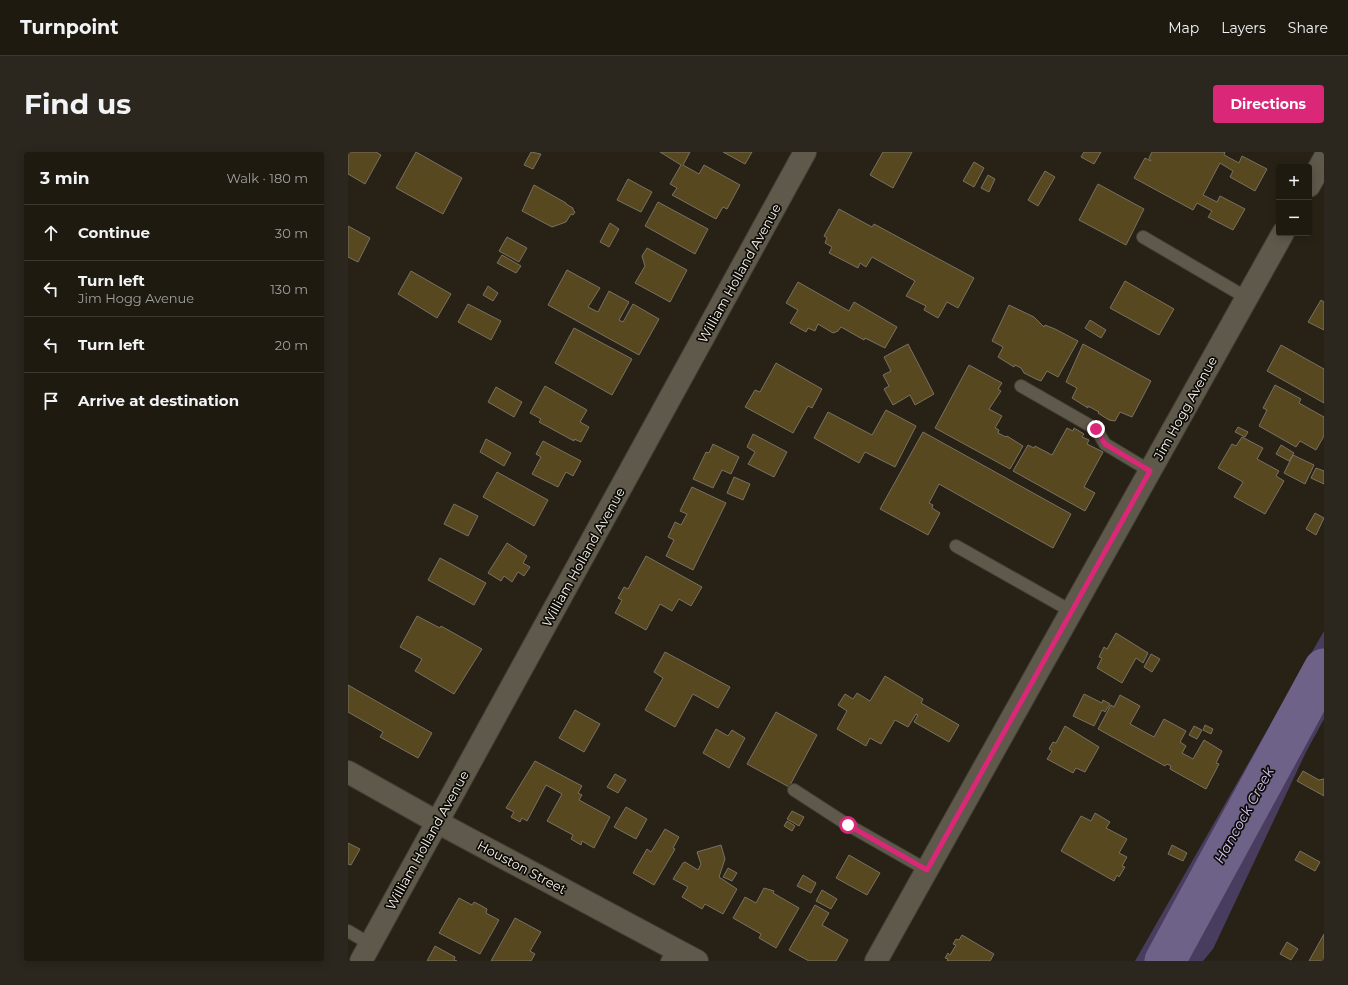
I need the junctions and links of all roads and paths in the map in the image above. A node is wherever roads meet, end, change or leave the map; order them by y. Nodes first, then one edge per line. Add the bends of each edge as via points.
1 (806, 152) edge
2 (1324, 159) edge
3 (1312, 181) edge
4 (1281, 236) edge
5 (1143, 237) dead end
6 (1247, 298) junction
7 (1021, 386) dead end
8 (1150, 471) junction
9 (956, 546) dead end
10 (1071, 611) junction
11 (348, 772) edge
12 (794, 790) dead end
13 (437, 822) junction
14 (927, 870) junction
15 (348, 931) edge
16 (366, 952) edge
17 (670, 955) edge
18 (697, 961) edge
19 (876, 961) edge

1 - 13 street, William Holland Avenue
2 - 3 street
4 - 6 street, Jim Hogg Avenue
5 - 6 lane
6 - 8 street, Jim Hogg Avenue
7 - 8 lane via 1096,429 1105,444
8 - 10 street, Jim Hogg Avenue
9 - 10 lane
10 - 14 street, Jim Hogg Avenue
11 - 13 street, Houston Street
12 - 14 lane via 848,825
13 - 16 street, William Holland Avenue
13 - 17 street, Houston Street
14 - 19 street, Jim Hogg Avenue
15 - 16 lane
17 - 18 street, Houston Street

